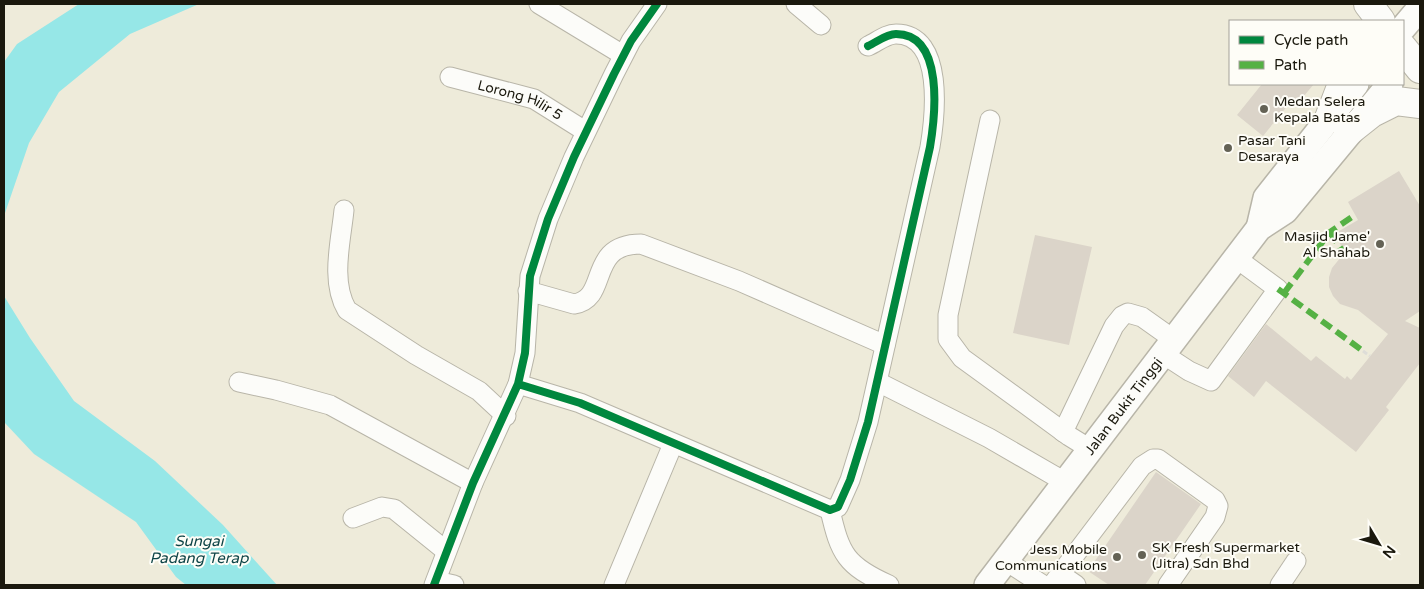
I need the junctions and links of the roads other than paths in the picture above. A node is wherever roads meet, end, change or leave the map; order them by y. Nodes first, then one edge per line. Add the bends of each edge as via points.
1 (539, 4) edge
2 (657, 4) edge
3 (796, 4) edge
4 (1358, 4) edge
5 (1368, 4) edge
6 (1420, 8) edge
7 (1360, 20) edge
8 (1380, 20) edge
9 (821, 25) dead end
10 (1404, 27) edge
11 (868, 46) dead end
12 (624, 55) junction
13 (450, 76) dead end
14 (1342, 85) edge
15 (1356, 85) edge
16 (1389, 85) edge
17 (1420, 104) edge
18 (990, 120) dead end
19 (1339, 125) junction
20 (586, 131) junction
21 (344, 210) dead end
22 (1236, 258) junction
23 (528, 291) junction
24 (885, 346) junction
25 (1168, 347) junction
26 (239, 382) dead end
27 (878, 382) junction
28 (518, 384) junction
29 (506, 416) junction
30 (1063, 432) junction
31 (673, 444) junction
32 (1090, 449) junction
33 (1066, 482) junction
34 (473, 483) junction
35 (830, 510) junction
36 (353, 518) dead end
37 (446, 552) junction
38 (1006, 561) junction
39 (1296, 562) dead end
40 (1056, 580) edge
41 (441, 584) edge
42 (614, 585) edge
43 (888, 585) edge
44 (987, 585) edge
45 (1043, 585) edge
46 (1076, 585) edge
47 (1168, 585) edge
48 (1280, 585) edge

1 - 12 street
2 - 12 street
3 - 9 street
4 - 7 highway
5 - 8 highway
6 - 10 main road
11 - 24 street via 898,34 920,44 930,64 935,102 930,147
12 - 20 street
13 - 20 street, Lorong Hilir 5 via 534,99
14 - 19 highway
15 - 19 main road, Jalan Bukit Tinggi
16 - 19 main road, Jalan Bukit Tinggi
17 - 19 highway via 1396,102
18 - 30 street via 948,315 948,339 962,358
19 - 22 main road, Jalan Bukit Tinggi via 1285,211 1259,228
20 - 23 street via 542,234
21 - 29 street via 338,274 347,310 416,355 479,390
22 - 25 main road, Jalan Bukit Tinggi
22 - 25 street via 1278,289 1212,381 1189,372
23 - 24 street via 580,303 590,296 610,253 624,246 641,244 739,281
23 - 28 street via 525,353
24 - 27 street
25 - 30 street via 1142,318 1128,313 1122,316 1114,326
25 - 32 main road, Jalan Bukit Tinggi
26 - 34 street via 330,405
27 - 33 street
27 - 35 street via 866,432 842,502
28 - 29 street
28 - 31 street via 580,403
29 - 34 street
30 - 32 street
31 - 35 street
31 - 42 street
32 - 33 main road, Jalan Bukit Tinggi
33 - 38 main road, Jalan Bukit Tinggi
34 - 37 street
35 - 43 street via 837,542 851,563
36 - 37 street via 382,507 394,509
37 - 41 street
38 - 44 main road, Jalan Bukit Tinggi
38 - 45 street
39 - 48 street
40 - 46 street
40 - 47 street via 1142,466 1158,459 1215,500 1218,506 1216,517

